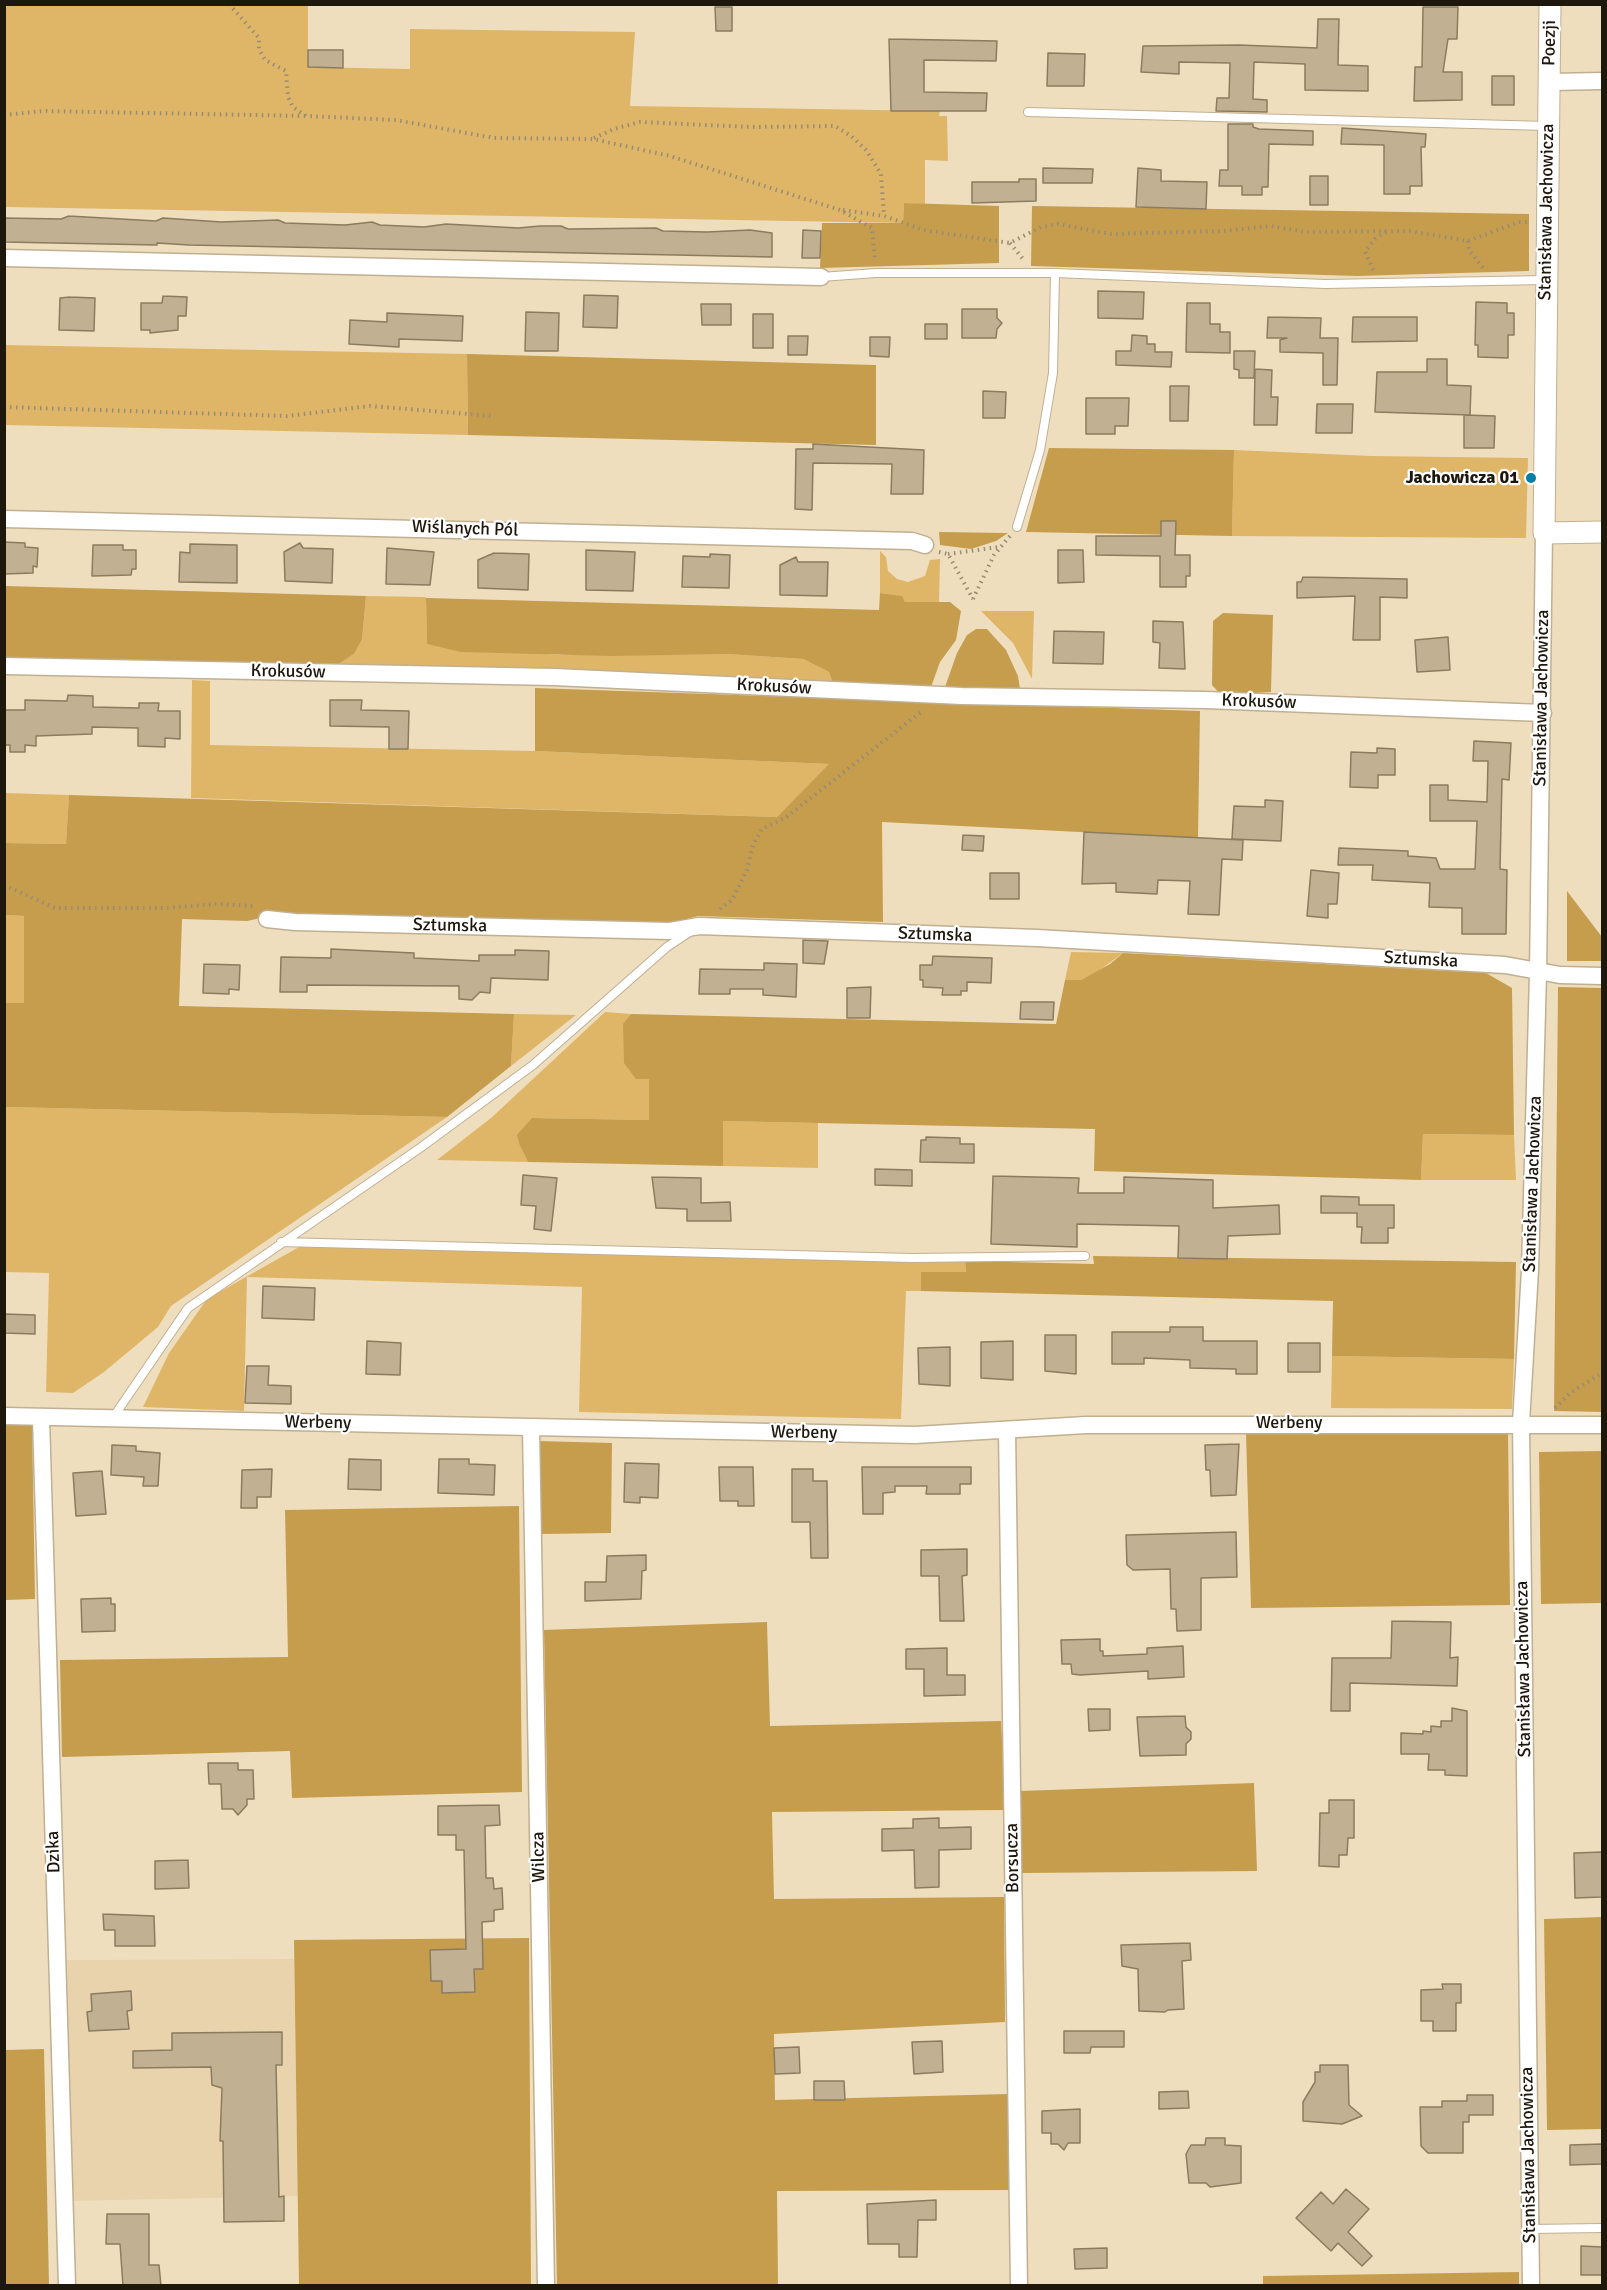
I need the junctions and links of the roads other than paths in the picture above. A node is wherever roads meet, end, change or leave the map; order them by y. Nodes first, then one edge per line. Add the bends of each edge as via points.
1 (1550, 4) edge
2 (1549, 81) junction
3 (1602, 81) edge
4 (1029, 112) dead end
5 (1547, 126) junction
6 (4, 258) edge
7 (1055, 273) junction
8 (821, 277) joint
9 (1546, 280) junction
10 (4, 519) edge
11 (1017, 527) road end
12 (1602, 532) edge
13 (1544, 533) junction
14 (932, 548) road end
15 (4, 666) edge
16 (1543, 713) junction
17 (267, 919) dead end
18 (699, 926) junction
19 (1538, 972) junction
20 (1602, 976) edge
21 (281, 1242) junction
22 (1085, 1256) dead end
23 (4, 1416) edge
24 (41, 1418) junction
25 (112, 1419) junction
26 (1521, 1423) junction
27 (1602, 1425) edge
28 (531, 1428) junction
29 (1007, 1430) junction
30 (1602, 2228) edge
31 (1530, 2229) junction
32 (67, 2286) edge
33 (546, 2286) edge
34 (1019, 2286) edge
35 (1531, 2286) edge

1 - 2 street, Poezji
2 - 3 street
2 - 5 street, Stanisława Jachowicza
4 - 5 lane
5 - 9 street, Stanisława Jachowicza
6 - 8 street
7 - 8 lane via 876,273
7 - 9 lane via 1325,284
7 - 11 lane via 1053,374 1040,450
9 - 13 street, Stanisława Jachowicza
10 - 14 street, Wiślanych Pól via 912,541
12 - 13 street
13 - 16 street, Stanisława Jachowicza
15 - 16 street, Krokusów via 554,677 938,695
16 - 19 street, Stanisława Jachowicza
17 - 18 street, Sztumska via 670,932
18 - 19 street, Sztumska via 1037,938 1505,965
18 - 21 lane via 667,947 533,1065
19 - 20 street, Sztumska
19 - 26 street, Stanisława Jachowicza via 1530,1270
21 - 22 lane via 912,1258
21 - 25 lane via 188,1308
23 - 24 street, Werbeny
24 - 25 street, Werbeny
24 - 32 street, Dzika
25 - 28 street, Werbeny
26 - 27 street, Werbeny
26 - 29 street, Werbeny via 1086,1425
26 - 31 street, Stanisława Jachowicza
28 - 29 street, Werbeny via 915,1435
28 - 33 street, Wilcza
29 - 34 street, Borsucza
30 - 31 lane
31 - 35 street, Stanisława Jachowicza

